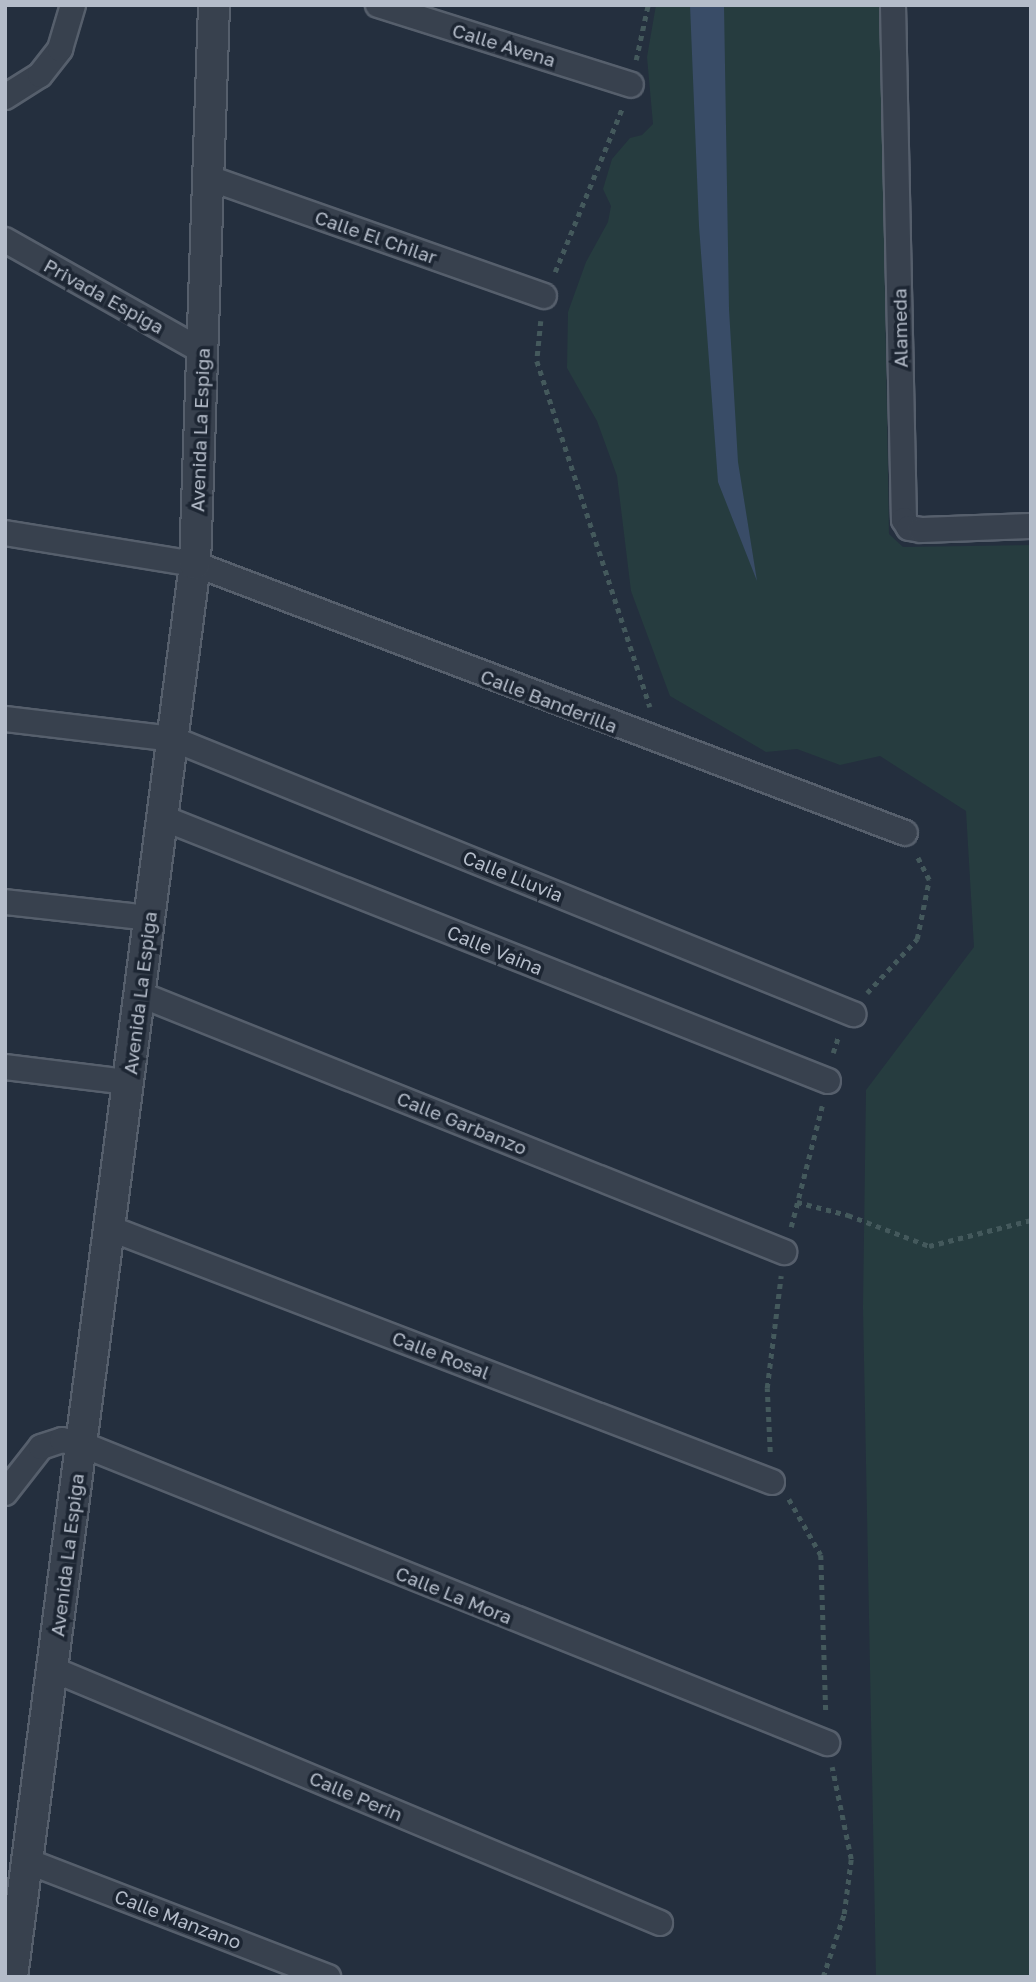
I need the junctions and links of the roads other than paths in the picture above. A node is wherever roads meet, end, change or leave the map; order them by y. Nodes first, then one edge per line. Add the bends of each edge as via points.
1 (72, 5) edge
2 (215, 5) edge
3 (378, 5) edge
4 (893, 5) edge
5 (631, 85) road end
6 (5, 97) edge
7 (209, 178) junction
8 (5, 240) edge
9 (544, 296) road end
10 (202, 351) junction
11 (1031, 526) edge
12 (5, 533) edge
13 (195, 564) junction
14 (5, 719) edge
15 (173, 739) junction
16 (163, 818) junction
17 (905, 833) road end
18 (5, 902) edge
19 (150, 918) junction
20 (139, 994) junction
21 (853, 1013) road end
22 (5, 1067) edge
23 (828, 1081) road end
24 (128, 1082) junction
25 (110, 1228) junction
26 (784, 1252) road end
27 (81, 1444) junction
28 (772, 1482) road end
29 (5, 1493) edge
30 (52, 1670) junction
31 (827, 1743) road end
32 (27, 1861) junction
33 (660, 1923) dead end
34 (12, 1977) edge
35 (328, 1977) edge

1 - 6 street via 60,49 40,75
2 - 7 street, Avenida La Espiga
3 - 5 street, Calle Avena
4 - 11 street, Alameda via 904,520 909,528 921,530
7 - 9 street, Calle El Chilar
7 - 10 street, Avenida La Espiga
8 - 10 street, Privada Espiga
10 - 13 street, Avenida La Espiga
12 - 13 street, Calle Banderilla
13 - 15 street, Avenida La Espiga
13 - 17 street, Calle Banderilla
14 - 15 street, Calle Lluvia
15 - 16 street, Avenida La Espiga
15 - 21 street, Calle Lluvia
16 - 19 street, Avenida La Espiga
16 - 23 street, Calle Vaina
18 - 19 street
19 - 20 street, Avenida La Espiga
20 - 24 street, Avenida La Espiga
20 - 26 street, Calle Garbanzo
22 - 24 street
24 - 25 street, Avenida La Espiga
25 - 27 street, Avenida La Espiga
25 - 28 street, Calle Rosal
27 - 29 street via 62,1440 41,1447
27 - 30 street, Avenida La Espiga
27 - 31 street, Calle La Mora
30 - 32 street, Avenida La Espiga
30 - 33 street, Calle Perin
32 - 34 street, Avenida La Espiga
32 - 35 street, Calle Manzano

